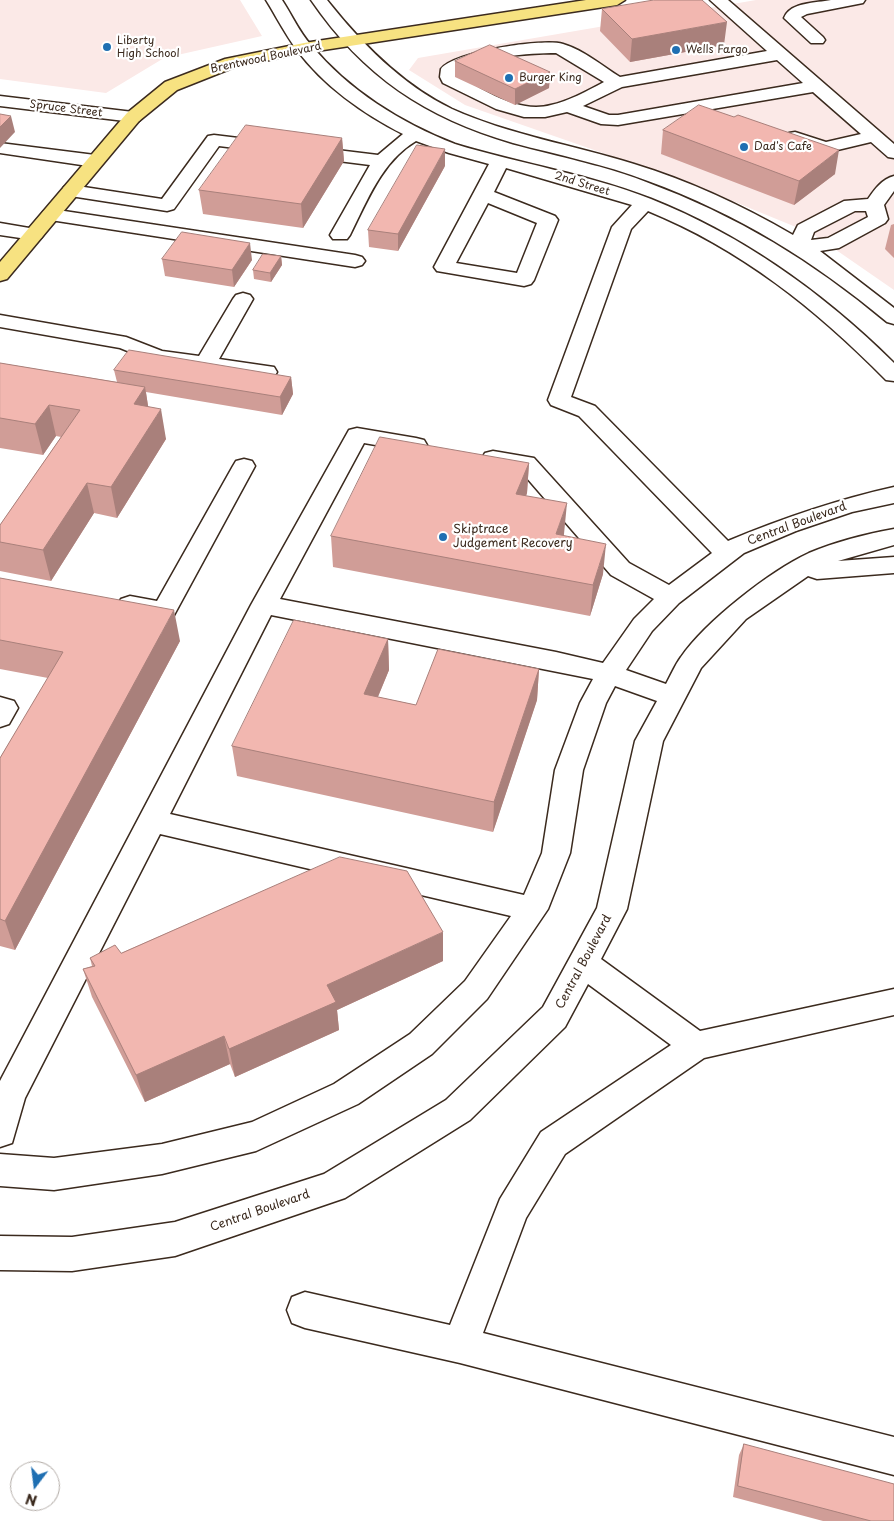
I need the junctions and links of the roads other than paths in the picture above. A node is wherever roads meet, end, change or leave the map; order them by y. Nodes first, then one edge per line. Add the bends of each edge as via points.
1 (274, 0) edge
2 (318, 0) edge
3 (617, 0) edge
4 (718, 0) edge
5 (857, 0) edge
6 (352, 41) junction
7 (304, 48) junction
8 (786, 48) junction
9 (617, 83) junction
10 (817, 86) junction
11 (0, 101) edge
12 (725, 102) junction
13 (565, 105) junction
14 (133, 117) junction
15 (746, 119) edge
16 (781, 132) edge
17 (416, 133) junction
18 (875, 136) junction
19 (0, 148) edge
20 (894, 153) edge
21 (96, 161) junction
22 (380, 161) junction
23 (500, 161) junction
24 (894, 182) edge
25 (71, 191) junction
26 (483, 194) junction
27 (645, 203) junction
28 (50, 215) junction
29 (0, 229) edge
30 (34, 234) junction
31 (340, 235) dead end
32 (799, 246) junction
33 (355, 261) dead end
34 (762, 261) junction
35 (0, 275) edge
36 (243, 299) dead end
37 (894, 318) edge
38 (0, 321) edge
39 (206, 364) junction
40 (266, 372) edge
41 (894, 375) edge
42 (442, 449) edge
43 (470, 454) edge
44 (244, 466) dead end
45 (894, 495) edge
46 (894, 537) edge
47 (726, 553) junction
48 (894, 565) edge
49 (795, 572) junction
50 (670, 597) junction
51 (106, 600) edge
52 (264, 605) junction
53 (609, 674) junction
54 (673, 696) junction
55 (0, 707) edge
56 (0, 717) edge
57 (152, 821) junction
58 (533, 909) junction
59 (583, 963) junction
60 (894, 1002) edge
61 (696, 1046) junction
62 (0, 1132) edge
63 (0, 1170) edge
64 (0, 1253) edge
65 (304, 1310) dead end
66 (460, 1345) junction
67 (894, 1456) edge

1 - 7 street, 2nd Street
2 - 6 street
3 - 6 main road, Brentwood Boulevard
4 - 8 street
5 - 8 street via 802,10 793,15 792,18 817,40
6 - 7 main road, Brentwood Boulevard
6 - 32 street via 414,94 464,121 678,186
7 - 14 main road, Brentwood Boulevard via 203,72 171,86
7 - 17 street, 2nd Street via 340,83 384,117
8 - 9 street
8 - 10 street
9 - 13 street
9 - 13 street via 560,48 545,47 469,60 450,68 449,79 518,110 543,112
10 - 12 street
10 - 18 street
11 - 14 street, Spruce Street
12 - 13 street via 618,120 607,120
12 - 15 street
14 - 21 main road, Brentwood Boulevard
16 - 18 street via 825,148
17 - 22 street via 404,139
17 - 23 street, 2nd Street via 441,145
18 - 20 street
19 - 21 street
21 - 25 main road, Brentwood Boulevard
22 - 25 street via 214,140 167,205
22 - 31 street
23 - 26 street
23 - 27 street, 2nd Street
24 - 32 street via 874,205 878,219 869,226 832,244
25 - 28 main road, Brentwood Boulevard
26 - 26 street via 444,267 524,280 548,220
27 - 34 street, 2nd Street via 699,226
27 - 47 street via 622,227 559,400 587,412
28 - 30 main road, Brentwood Boulevard
28 - 33 street
29 - 30 street
30 - 35 main road, Brentwood Boulevard
32 - 34 street
32 - 37 street via 846,278
34 - 41 street, 2nd Street via 813,298 858,337
36 - 39 street
38 - 39 street via 126,343 157,357
39 - 40 street
42 - 52 street via 356,435
43 - 50 street via 526,463 620,569
44 - 51 street via 164,610
45 - 47 street, Central Boulevard via 846,505 788,525
46 - 49 street, Central Boulevard via 818,559
47 - 50 street, Central Boulevard
48 - 49 street
49 - 54 street, Central Boulevard via 736,613 691,662
50 - 53 street, Central Boulevard via 643,625
52 - 53 street
52 - 57 street
53 - 54 street
53 - 58 street, Central Boulevard via 593,703 569,770 556,853
54 - 59 street, Central Boulevard via 649,741 612,909
55 - 56 street via 5,708
57 - 58 street
57 - 62 street via 9,1096
58 - 63 street, Central Boulevard via 476,990 421,1044 346,1094 256,1136 162,1159 54,1174
59 - 61 street
59 - 64 street, Central Boulevard via 554,1017 458,1110 333,1187 176,1240 72,1254
60 - 61 street
61 - 66 street via 553,1143 512,1210
65 - 66 street
66 - 67 street

